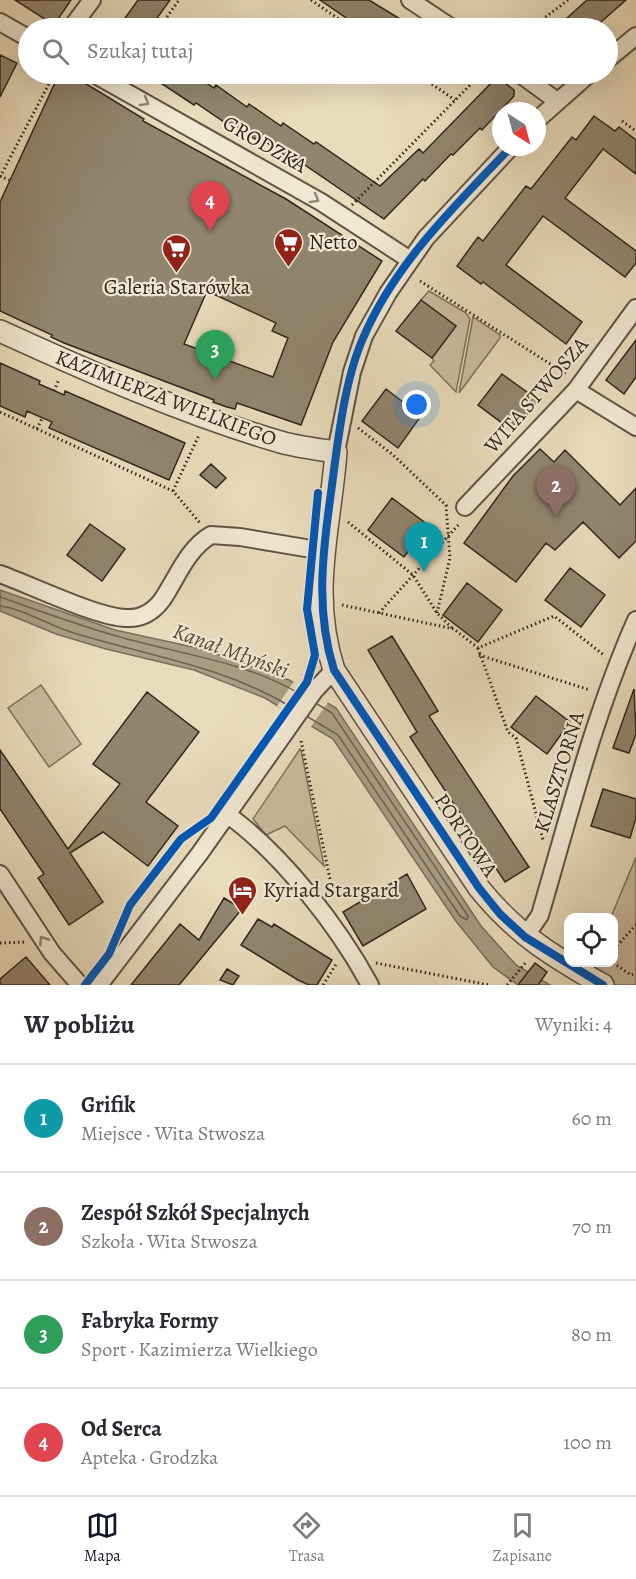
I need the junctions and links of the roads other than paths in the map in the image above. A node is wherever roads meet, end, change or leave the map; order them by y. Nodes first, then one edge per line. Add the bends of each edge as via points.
1 (92, 0) edge
2 (410, 0) edge
3 (78, 18) edge
4 (438, 18) edge
5 (0, 21) edge
6 (18, 32) edge
7 (636, 36) edge
8 (618, 51) edge
9 (112, 84) edge
10 (534, 84) edge
11 (577, 84) edge
12 (557, 101) junction
13 (546, 111) edge
14 (502, 156) edge
15 (410, 260) junction
16 (636, 309) edge
17 (0, 331) edge
18 (578, 386) junction
19 (636, 427) edge
20 (336, 452) junction
21 (464, 514) road end
22 (323, 551) junction
23 (0, 574) edge
24 (636, 620) edge
25 (334, 670) junction
26 (228, 815) junction
27 (0, 874) edge
28 (525, 937) junction
29 (80, 985) edge
30 (99, 985) edge
31 (370, 985) edge
32 (603, 985) edge

1 - 3 street
2 - 4 street
5 - 6 street
7 - 8 street
9 -> 15 street, GRODZKA via 321,202
10 - 12 street
11 - 12 street
12 - 13 street
14 - 15 street
15 - 20 street via 364,336 352,372
16 - 18 street, WITA STWOSZA
17 - 20 street, KAZIMIERZA WIELKIEGO via 224,423 279,442
18 - 19 street
18 - 21 street, WITA STWOSZA
20 - 22 street, PORTOWA
22 - 23 street via 211,535 193,551 153,610 128,618
22 - 25 street, PORTOWA via 321,609
24 - 28 street, KLASZTORNA via 606,695 540,915
25 - 26 street via 315,690
25 - 28 street, PORTOWA via 479,888
26 - 30 street
26 - 31 street via 303,889 357,961
29 -> 27 street via 52,952
28 - 32 street, PORTOWA

